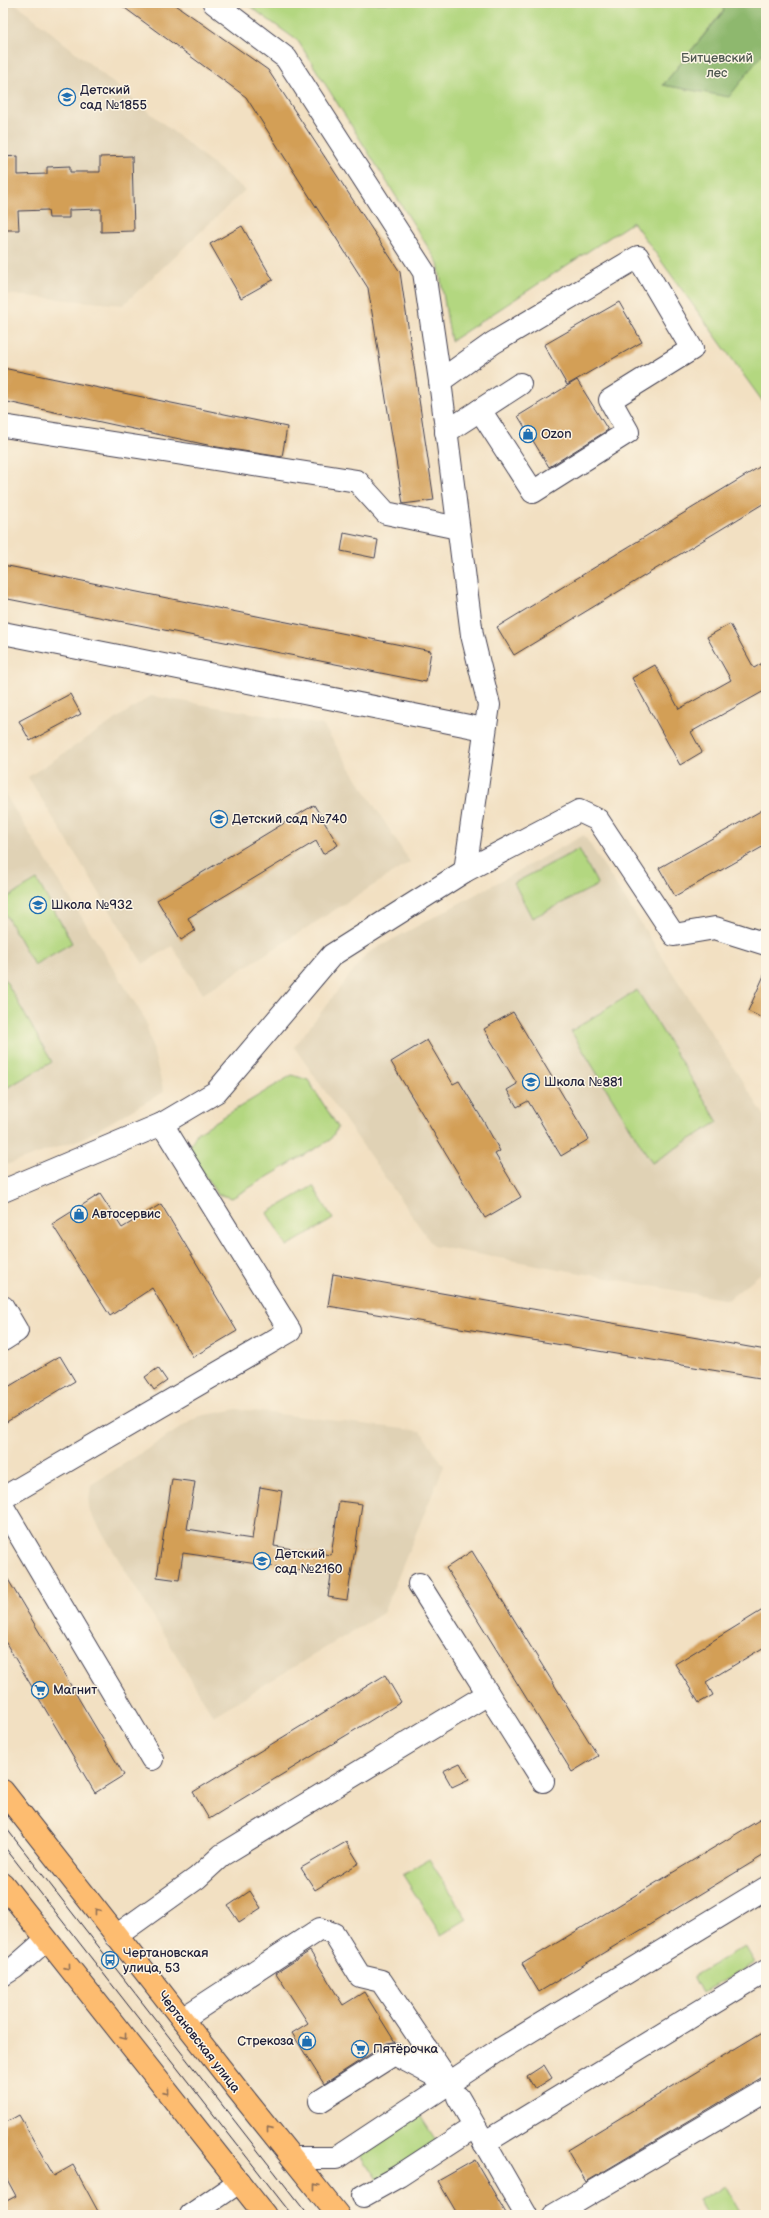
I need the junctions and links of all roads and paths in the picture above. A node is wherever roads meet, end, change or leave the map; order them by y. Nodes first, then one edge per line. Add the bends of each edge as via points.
1 (214, 3) edge
2 (440, 381) junction
3 (520, 384) dead end
4 (480, 410) junction
5 (3, 426) edge
6 (446, 432) junction
7 (458, 528) junction
8 (3, 633) edge
9 (484, 729) junction
10 (465, 871) junction
11 (766, 944) edge
12 (162, 1124) junction
13 (3, 1191) edge
14 (3, 1307) edge
15 (3, 1340) edge
16 (3, 1498) edge
17 (3, 1507) edge
18 (419, 1584) dead end
19 (488, 1694) junction
20 (152, 1759) dead end
21 (543, 1781) dead end
22 (3, 1791) edge
23 (3, 1884) edge
24 (766, 1888) edge
25 (116, 1936) junction
26 (46, 1940) junction
27 (766, 1970) edge
28 (3, 1974) edge
29 (182, 2019) junction
30 (453, 2090) junction
31 (766, 2090) edge
32 (320, 2101) dead end
33 (479, 2135) junction
34 (293, 2158) junction
35 (239, 2182) junction
36 (364, 2196) dead end
37 (191, 2215) edge
38 (265, 2215) edge
39 (338, 2215) edge
40 (526, 2215) edge
41 (554, 2215) edge

1 - 2 lane via 286,58 424,272
2 - 4 lane via 493,343 638,257 692,349 610,400 628,432 533,492
2 - 6 lane
3 - 4 lane
4 - 6 lane
5 - 7 lane via 357,481 386,513
6 - 7 lane
7 - 9 lane via 472,635 489,705
8 - 9 lane
9 - 10 lane
10 - 11 lane via 579,811 598,820 674,935 715,928
10 - 12 lane via 332,955 216,1092
12 - 13 lane
12 - 16 lane via 290,1332
14 - 15 lane via 17,1331
17 - 20 lane
18 - 19 lane
19 - 21 lane
19 - 25 lane via 222,1855 197,1878
25 -> 22 main road, Чертановская улица
23 - 26 main road
24 - 30 lane via 576,2002
25 - 29 main road, Чертановская улица
26 - 28 lane via 14,1968
26 -> 35 main road
27 - 33 lane
29 - 30 lane via 320,1929 334,1934 360,1976 381,1981
34 -> 29 main road, Чертановская улица
30 - 32 lane via 394,2054
30 - 33 lane
30 - 34 lane via 336,2158
31 - 41 lane
33 - 36 lane
33 - 40 lane
39 -> 34 main road, Чертановская улица
35 - 37 lane
35 - 38 main road

